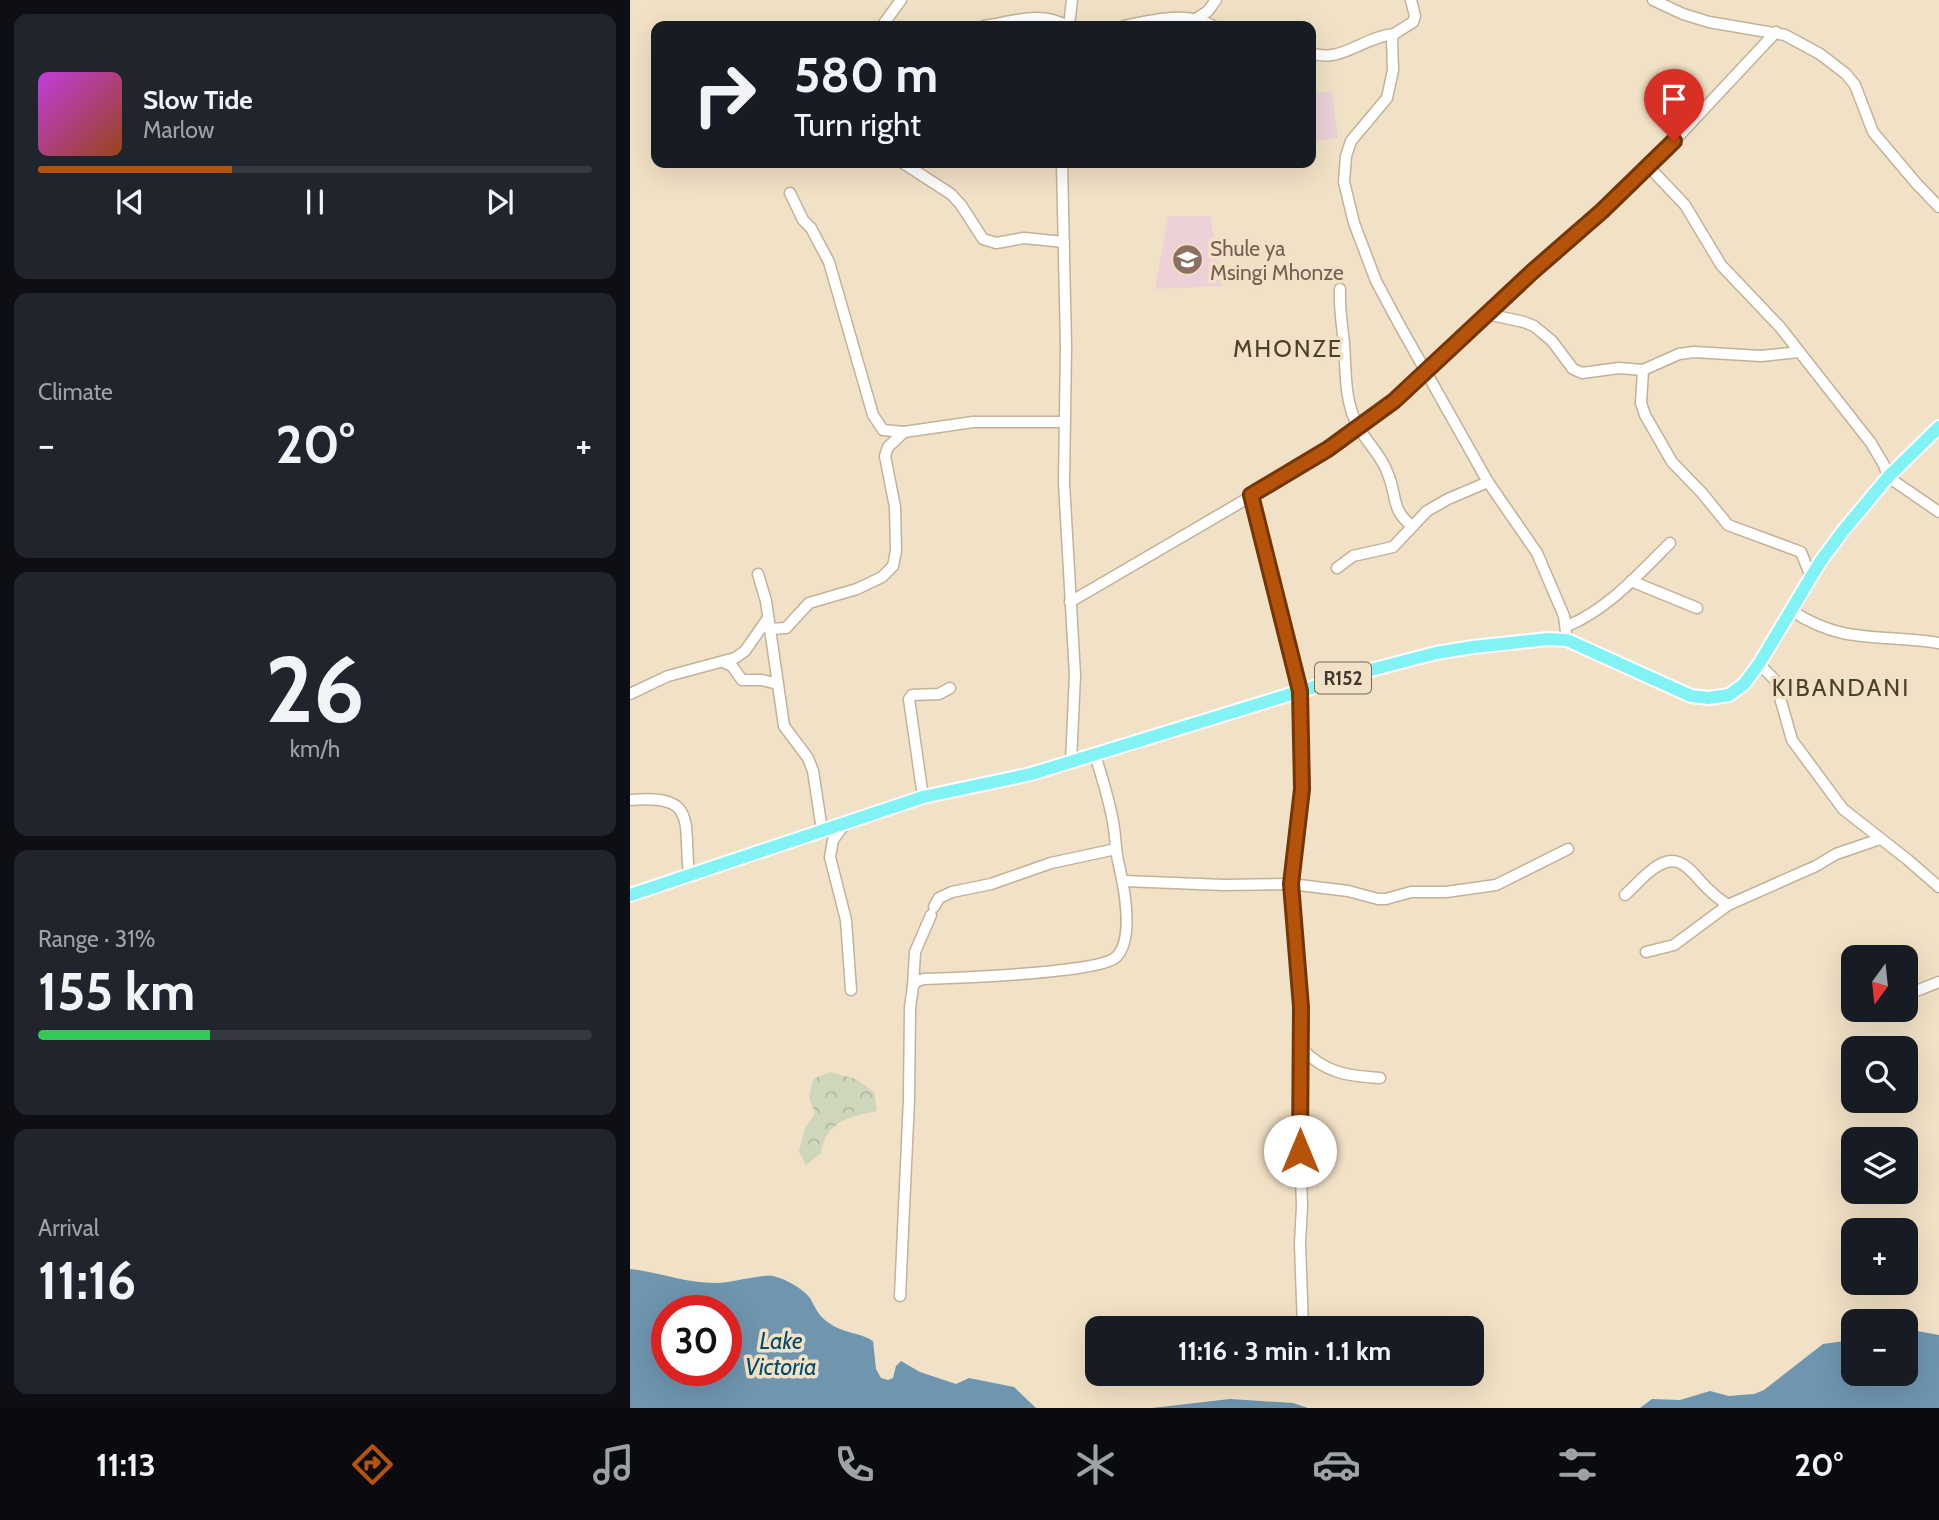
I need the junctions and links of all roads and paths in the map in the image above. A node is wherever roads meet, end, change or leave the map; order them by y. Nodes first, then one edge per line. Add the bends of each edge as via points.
1 (901, 0) edge
2 (1072, 0) edge
3 (1216, 0) edge
4 (1411, 0) edge
5 (1653, 0) edge
6 (1196, 19) junction
7 (886, 21) edge
8 (1017, 21) edge
9 (1059, 21) edge
10 (1069, 21) edge
11 (1155, 21) edge
12 (1201, 21) edge
13 (1776, 32) junction
14 (1394, 34) junction
15 (1316, 54) edge
16 (1648, 166) junction
17 (911, 168) edge
18 (1062, 168) edge
19 (790, 193) dead end
20 (1939, 207) edge
21 (1064, 242) junction
22 (1340, 289) dead end
23 (1487, 314) junction
24 (1799, 352) junction
25 (1643, 370) junction
26 (1426, 373) junction
27 (1064, 422) junction
28 (1939, 427) edge
29 (1358, 428) junction
30 (904, 432) junction
31 (1888, 477) junction
32 (1488, 482) junction
33 (1251, 495) junction
34 (1939, 512) edge
35 (1412, 526) junction
36 (1670, 543) dead end
37 (1337, 568) dead end
38 (758, 574) dead end
39 (1811, 577) junction
40 (1630, 581) junction
41 (1070, 601) junction
42 (1697, 608) dead end
43 (1792, 611) junction
44 (768, 618) junction
45 (1567, 626) junction
46 (769, 629) junction
47 (1567, 640) junction
48 (1939, 643) edge
49 (722, 662) junction
50 (1759, 664) junction
51 (778, 684) junction
52 (950, 688) dead end
53 (1300, 691) junction
54 (630, 694) edge
55 (1095, 755) junction
56 (1071, 762) junction
57 (923, 797) junction
58 (630, 800) edge
59 (847, 822) junction
60 (822, 830) junction
61 (1880, 839) junction
62 (1116, 849) junction
63 (1568, 849) dead end
64 (689, 875) junction
65 (1124, 881) junction
66 (1291, 884) junction
67 (1939, 886) edge
68 (630, 895) edge
69 (1625, 895) dead end
70 (1728, 905) junction
71 (1646, 952) dead end
72 (1939, 982) edge
73 (913, 986) junction
74 (851, 990) dead end
75 (1918, 990) edge
76 (1301, 1048) junction
77 (1380, 1078) dead end
78 (900, 1296) dead end
79 (1303, 1316) edge

1 - 7 street
2 - 10 street
3 - 6 street
4 - 14 street via 1413,22
5 - 13 street via 1709,22
6 - 11 street
6 - 12 street
8 - 9 street via 1043,17
13 - 16 street
13 - 20 street via 1805,44 1846,74 1855,85 1873,132
14 - 15 street via 1371,38 1343,54
14 - 26 street via 1387,98 1351,141 1344,182 1376,281
16 - 23 street
16 - 24 street via 1685,205 1721,265
17 - 21 street via 951,194 983,239 996,243 1024,238
18 - 21 street
19 - 30 street via 829,262 873,415 883,430
21 - 27 street
22 - 29 street via 1346,384
23 - 25 street via 1534,326 1582,373
23 - 26 street
24 - 25 street via 1761,356 1694,352
24 - 31 street via 1871,443
25 - 39 street via 1645,415 1672,463 1728,525 1801,552
26 - 29 street
26 - 32 street
27 - 30 street via 973,422
27 - 41 street
28 - 31 main road, R152
29 - 33 street
29 - 35 street via 1389,475 1398,513
30 - 46 street via 885,456 895,507 893,566 873,582 808,603 786,628
31 - 34 street
31 - 39 main road, R152
32 - 35 street via 1437,505
32 - 45 street via 1537,553
33 - 41 street
33 - 53 street
35 - 37 street via 1393,547 1353,556
36 - 40 street
38 - 44 street
39 - 43 main road, R152
40 - 42 street
40 - 45 street via 1590,615
41 - 56 street via 1075,675
43 - 48 street via 1848,636
43 - 50 main road, R152
44 - 46 street
44 - 49 street via 745,651
45 - 47 street
46 - 51 street
47 - 50 main road, R152 via 1691,696 1729,695
47 - 53 main road, R152 via 1436,653
49 - 51 street via 732,666 742,680
49 - 54 street via 658,679
50 - 61 street via 1775,680 1799,751 1843,809
51 - 60 street via 784,726 813,771
52 - 57 street via 909,699
53 - 55 main road, R152
53 - 66 street via 1302,789
55 - 56 main road, R152
55 - 62 street
56 - 57 main road, R152
57 - 59 main road, R152
58 - 64 street via 650,798 679,806 685,821
59 - 60 main road, R152
59 - 74 street via 833,840 830,857 846,920
60 - 64 main road, R152
61 - 67 street
61 - 70 street via 1836,854
62 - 65 street
62 - 73 street via 1051,863 939,898 915,952
63 - 66 street via 1511,879 1469,890 1420,891 1378,899
64 - 68 main road, R152
65 - 66 street
65 - 73 street via 1124,943 1109,961 1080,968 924,979
66 - 76 street
69 - 70 street via 1655,867 1671,861 1687,866
70 - 71 street via 1674,945
72 - 75 street
73 - 78 street
76 - 77 street via 1322,1067
76 - 79 street

